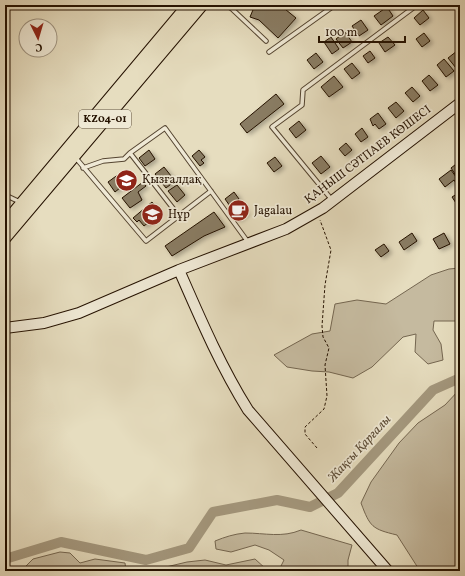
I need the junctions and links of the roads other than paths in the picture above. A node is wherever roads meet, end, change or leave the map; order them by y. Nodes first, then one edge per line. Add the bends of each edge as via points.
1 (226, 5) edge
2 (235, 5) edge
3 (335, 5) edge
4 (417, 5) edge
5 (193, 7) edge
6 (232, 9) junction
7 (266, 41) dead end
8 (269, 52) dead end
9 (460, 103) edge
10 (130, 152) junction
11 (74, 157) junction
12 (83, 168) junction
13 (211, 191) junction
14 (5, 195) edge
15 (333, 200) junction
16 (22, 202) junction
17 (179, 216) junction
18 (5, 223) edge
19 (5, 238) edge
20 (249, 243) junction
21 (179, 270) junction
22 (8, 327) edge
23 (388, 571) edge

1 - 6 lane
2 - 6 lane
3 - 8 lane
4 - 15 lane via 303,90 302,105 272,127
5 - 11 main road, KZ04-01
5 - 16 main road, KZ04-01
6 - 7 lane
9 - 15 main road, ҚАНЫШ СӘТПАЕВ КӨШЕСІ
10 - 12 lane via 124,159 103,161
10 - 13 lane via 165,128
10 - 17 lane
11 - 12 lane
11 - 19 main road, KZ04-01
12 - 17 lane via 146,241
13 - 17 lane
13 - 20 lane
14 - 16 lane
15 - 20 main road, ҚАНЫШ СӘТПАЕВ КӨШЕСІ via 286,229
16 - 18 main road, KZ04-01
20 - 21 main road, ҚАНЫШ СӘТПАЕВ КӨШЕСІ
21 - 22 main road, ҚАНЫШ СӘТПАЕВ КӨШЕСІ via 79,313 44,323
21 - 23 main road via 215,352 248,410

